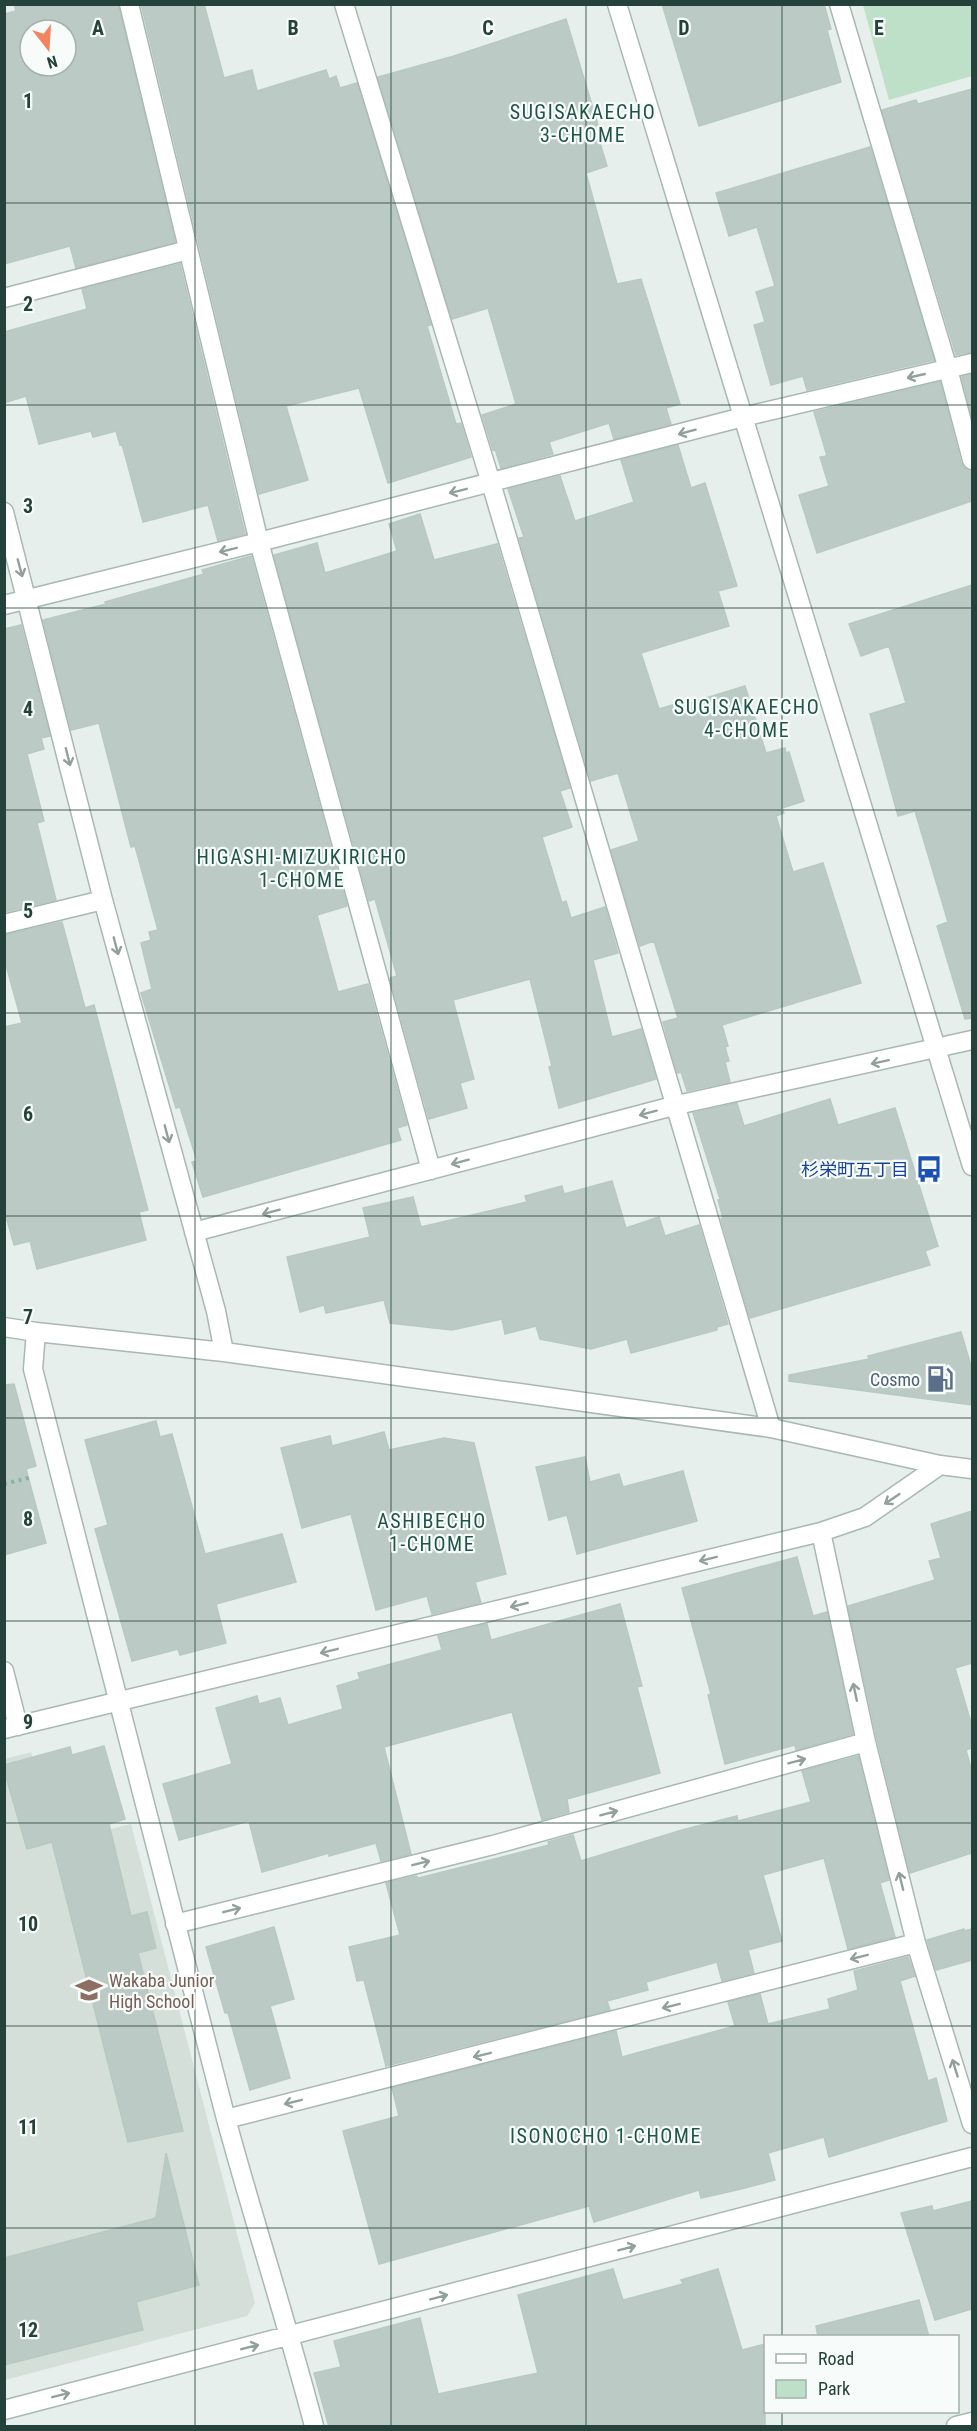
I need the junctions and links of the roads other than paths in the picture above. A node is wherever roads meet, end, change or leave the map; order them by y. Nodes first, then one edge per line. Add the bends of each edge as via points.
1 (129, 4) edge
2 (344, 4) edge
3 (617, 4) edge
4 (839, 4) edge
5 (188, 250) junction
6 (4, 298) edge
7 (972, 363) edge
8 (948, 369) junction
9 (743, 417) junction
10 (972, 460) edge
11 (491, 483) junction
12 (4, 512) edge
13 (259, 542) junction
14 (28, 598) junction
15 (4, 604) edge
16 (103, 900) junction
17 (4, 924) edge
18 (972, 1040) edge
19 (937, 1050) junction
20 (676, 1105) junction
21 (972, 1166) edge
22 (431, 1170) junction
23 (194, 1232) junction
24 (4, 1327) edge
25 (36, 1332) junction
26 (224, 1352) junction
27 (771, 1428) junction
28 (940, 1465) junction
29 (972, 1469) edge
30 (821, 1532) junction
31 (4, 1671) edge
32 (117, 1702) junction
33 (11, 1727) edge
34 (866, 1742) junction
35 (175, 1924) junction
36 (916, 1943) junction
37 (226, 2119) junction
38 (972, 2124) edge
39 (972, 2157) edge
40 (291, 2336) junction
41 (4, 2410) edge
42 (972, 2422) edge
43 (314, 2427) edge
44 (956, 2427) edge

1 - 5 street
2 - 11 street
3 - 9 street
4 - 8 street
5 - 6 street
5 - 13 street
7 - 8 street
8 -> 9 street
8 - 10 street
9 -> 11 street
9 - 19 street
11 -> 13 street
11 - 20 street
12 -> 14 street
13 -> 14 street
13 - 22 street
14 - 15 street
14 -> 16 street
16 - 17 street
16 -> 23 street
18 - 19 street
19 -> 20 street
19 - 21 street
20 -> 22 street
20 - 27 street
22 -> 23 street
23 - 26 street
24 - 25 street
25 - 26 street
25 - 32 street via 33,1369
26 - 27 street
27 - 28 street
28 - 29 street
28 -> 30 street via 865,1517
30 -> 32 street
34 -> 30 street
31 - 33 street
32 - 33 street
32 - 35 street
35 -> 34 street via 504,1842
36 -> 34 street
35 - 37 street
36 -> 37 street
38 -> 36 street
37 - 40 street
40 -> 39 street
41 -> 40 street
40 - 43 street
42 - 44 street

